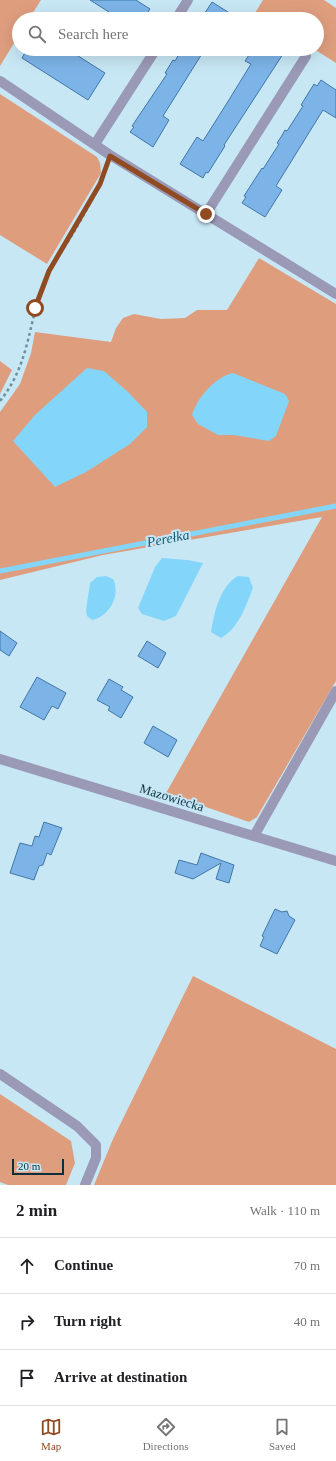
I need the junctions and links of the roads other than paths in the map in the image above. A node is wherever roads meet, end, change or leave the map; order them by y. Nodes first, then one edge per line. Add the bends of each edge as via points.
1 (188, 0) edge
2 (180, 12) edge
3 (152, 56) edge
4 (306, 56) dead end
5 (0, 81) edge
6 (95, 144) junction
7 (206, 214) junction
8 (336, 294) edge
9 (336, 691) edge
10 (0, 759) edge
11 (254, 836) junction
12 (336, 861) edge
13 (0, 1074) edge
14 (85, 1185) edge

1 - 2 street
3 - 6 street
4 - 7 street
5 - 6 street
6 - 7 street via 110,156
7 - 8 street
9 - 11 street
10 - 11 street, Mazowiecka
11 - 12 street, Mazowiecka
13 - 14 street via 76,1126 96,1145 96,1158

